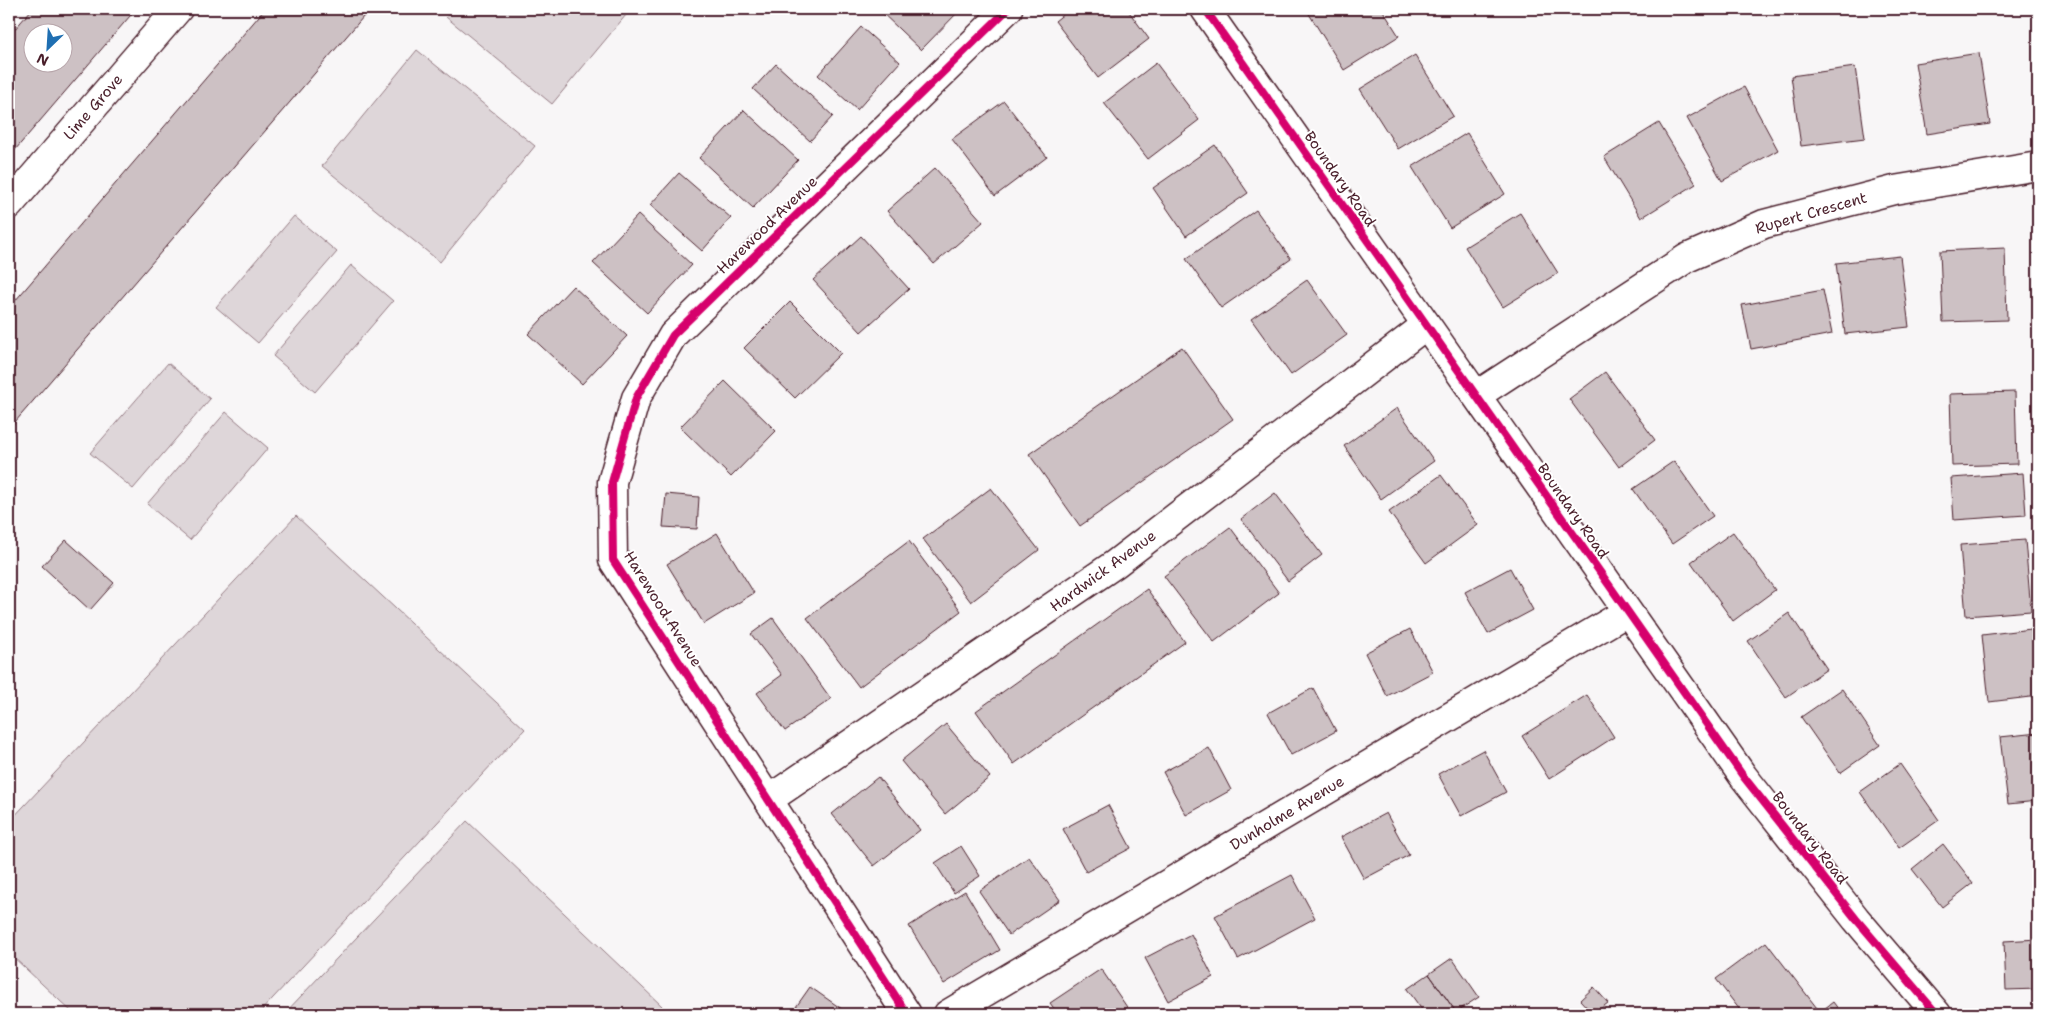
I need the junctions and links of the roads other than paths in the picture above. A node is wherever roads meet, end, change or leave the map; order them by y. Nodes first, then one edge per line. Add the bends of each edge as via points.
1 (178, 9) edge
2 (1008, 9) edge
3 (1205, 9) edge
4 (2038, 166) edge
5 (9, 204) edge
6 (1426, 325) junction
7 (1477, 396) junction
8 (1626, 612) junction
9 (768, 800) junction
10 (907, 1014) edge
11 (948, 1014) edge
12 (1937, 1014) edge

1 - 5 street, Lime Grove
2 - 9 street, Harewood Avenue via 674,335 636,398 612,482 613,560
3 - 6 street, Boundary Road
4 - 7 street, Rupert Crescent via 1894,190 1764,224 1687,258
6 - 7 street, Boundary Road
6 - 9 street, Hardwick Avenue via 1115,564
7 - 8 street, Boundary Road
8 - 11 street, Dunholme Avenue
8 - 12 street, Boundary Road via 1743,776 1856,919
9 - 10 street, Harewood Avenue

